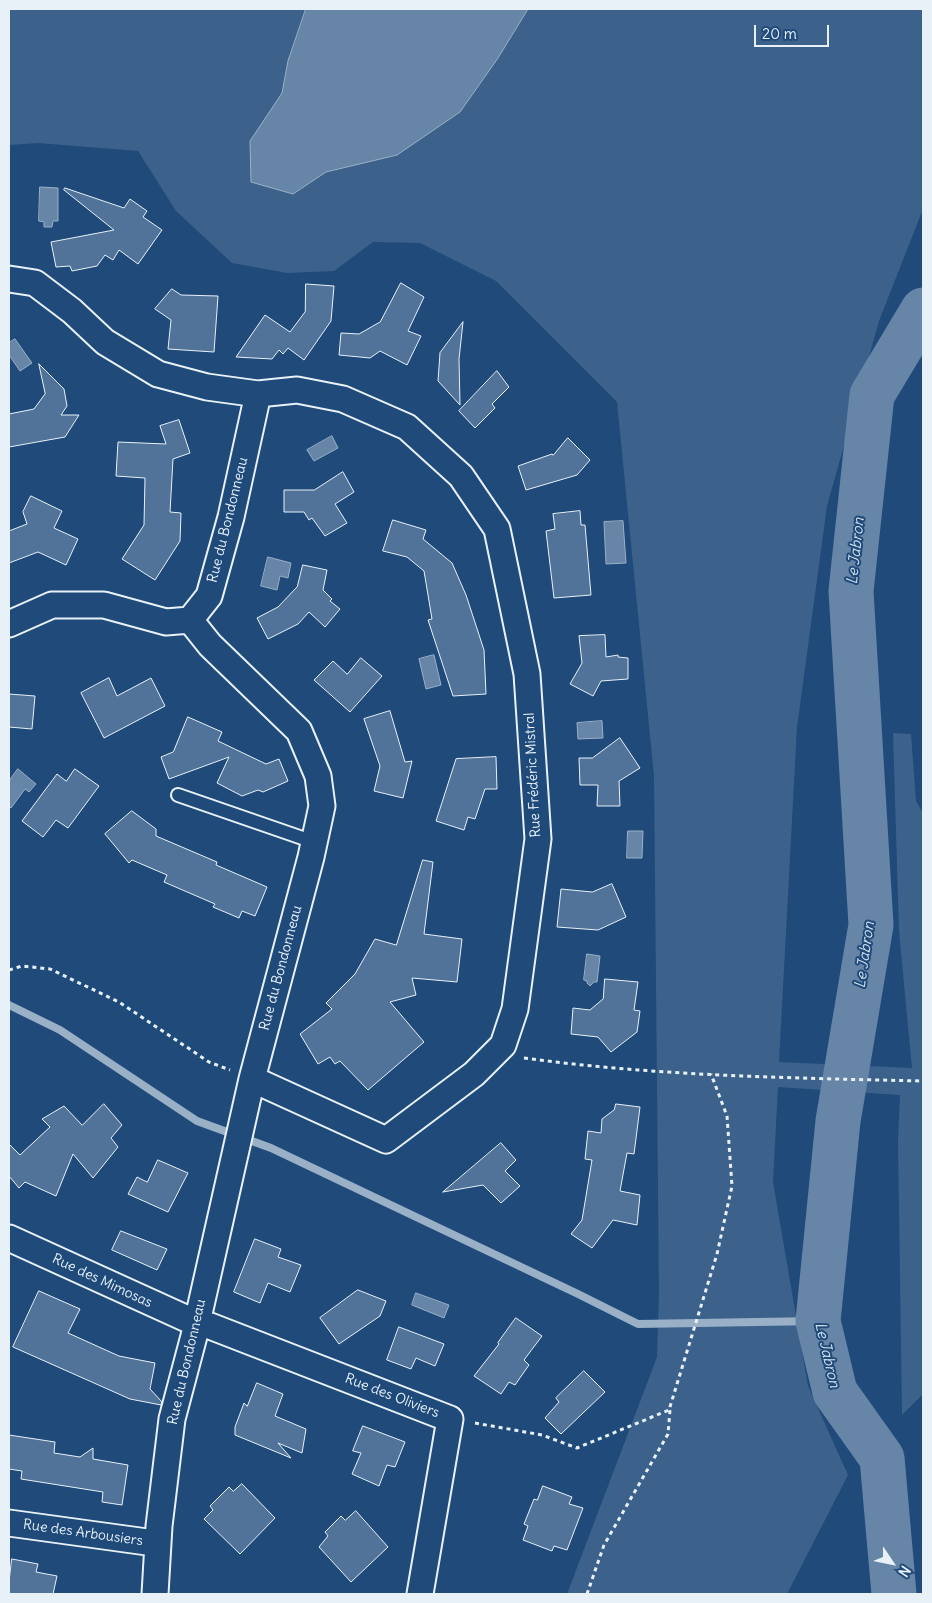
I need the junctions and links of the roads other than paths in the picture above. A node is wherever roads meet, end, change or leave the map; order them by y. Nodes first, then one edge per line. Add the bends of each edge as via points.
1 (9, 279) edge
2 (258, 394) junction
3 (190, 620) junction
4 (9, 624) edge
5 (178, 795) dead end
6 (314, 842) junction
7 (252, 1079) junction
8 (9, 1238) edge
9 (196, 1323) junction
10 (9, 1523) edge
11 (158, 1542) junction
12 (156, 1594) edge
13 (420, 1594) edge

1 - 2 street, Rue Frédéric Mistral via 35,283 106,342 158,374 207,387
2 - 3 street, Rue du Bondonneau via 209,596
2 - 7 street, Rue Frédéric Mistral via 297,390 343,399 407,427 461,476 497,529 527,674 538,839 515,1009 503,1045 474,1074 386,1140
3 - 4 street via 166,622 104,605 52,605
3 - 6 street, Rue du Bondonneau via 210,644 299,731 318,776 322,806
5 - 6 lane
6 - 7 street, Rue du Bondonneau
7 - 9 street, Rue du Bondonneau
8 - 9 street, Rue des Mimosas
9 - 11 street, Rue du Bondonneau via 172,1419
9 - 13 street, Rue des Oliviers via 450,1419
10 - 11 street, Rue des Arbousiers
11 - 12 street, Rue du Bondonneau

